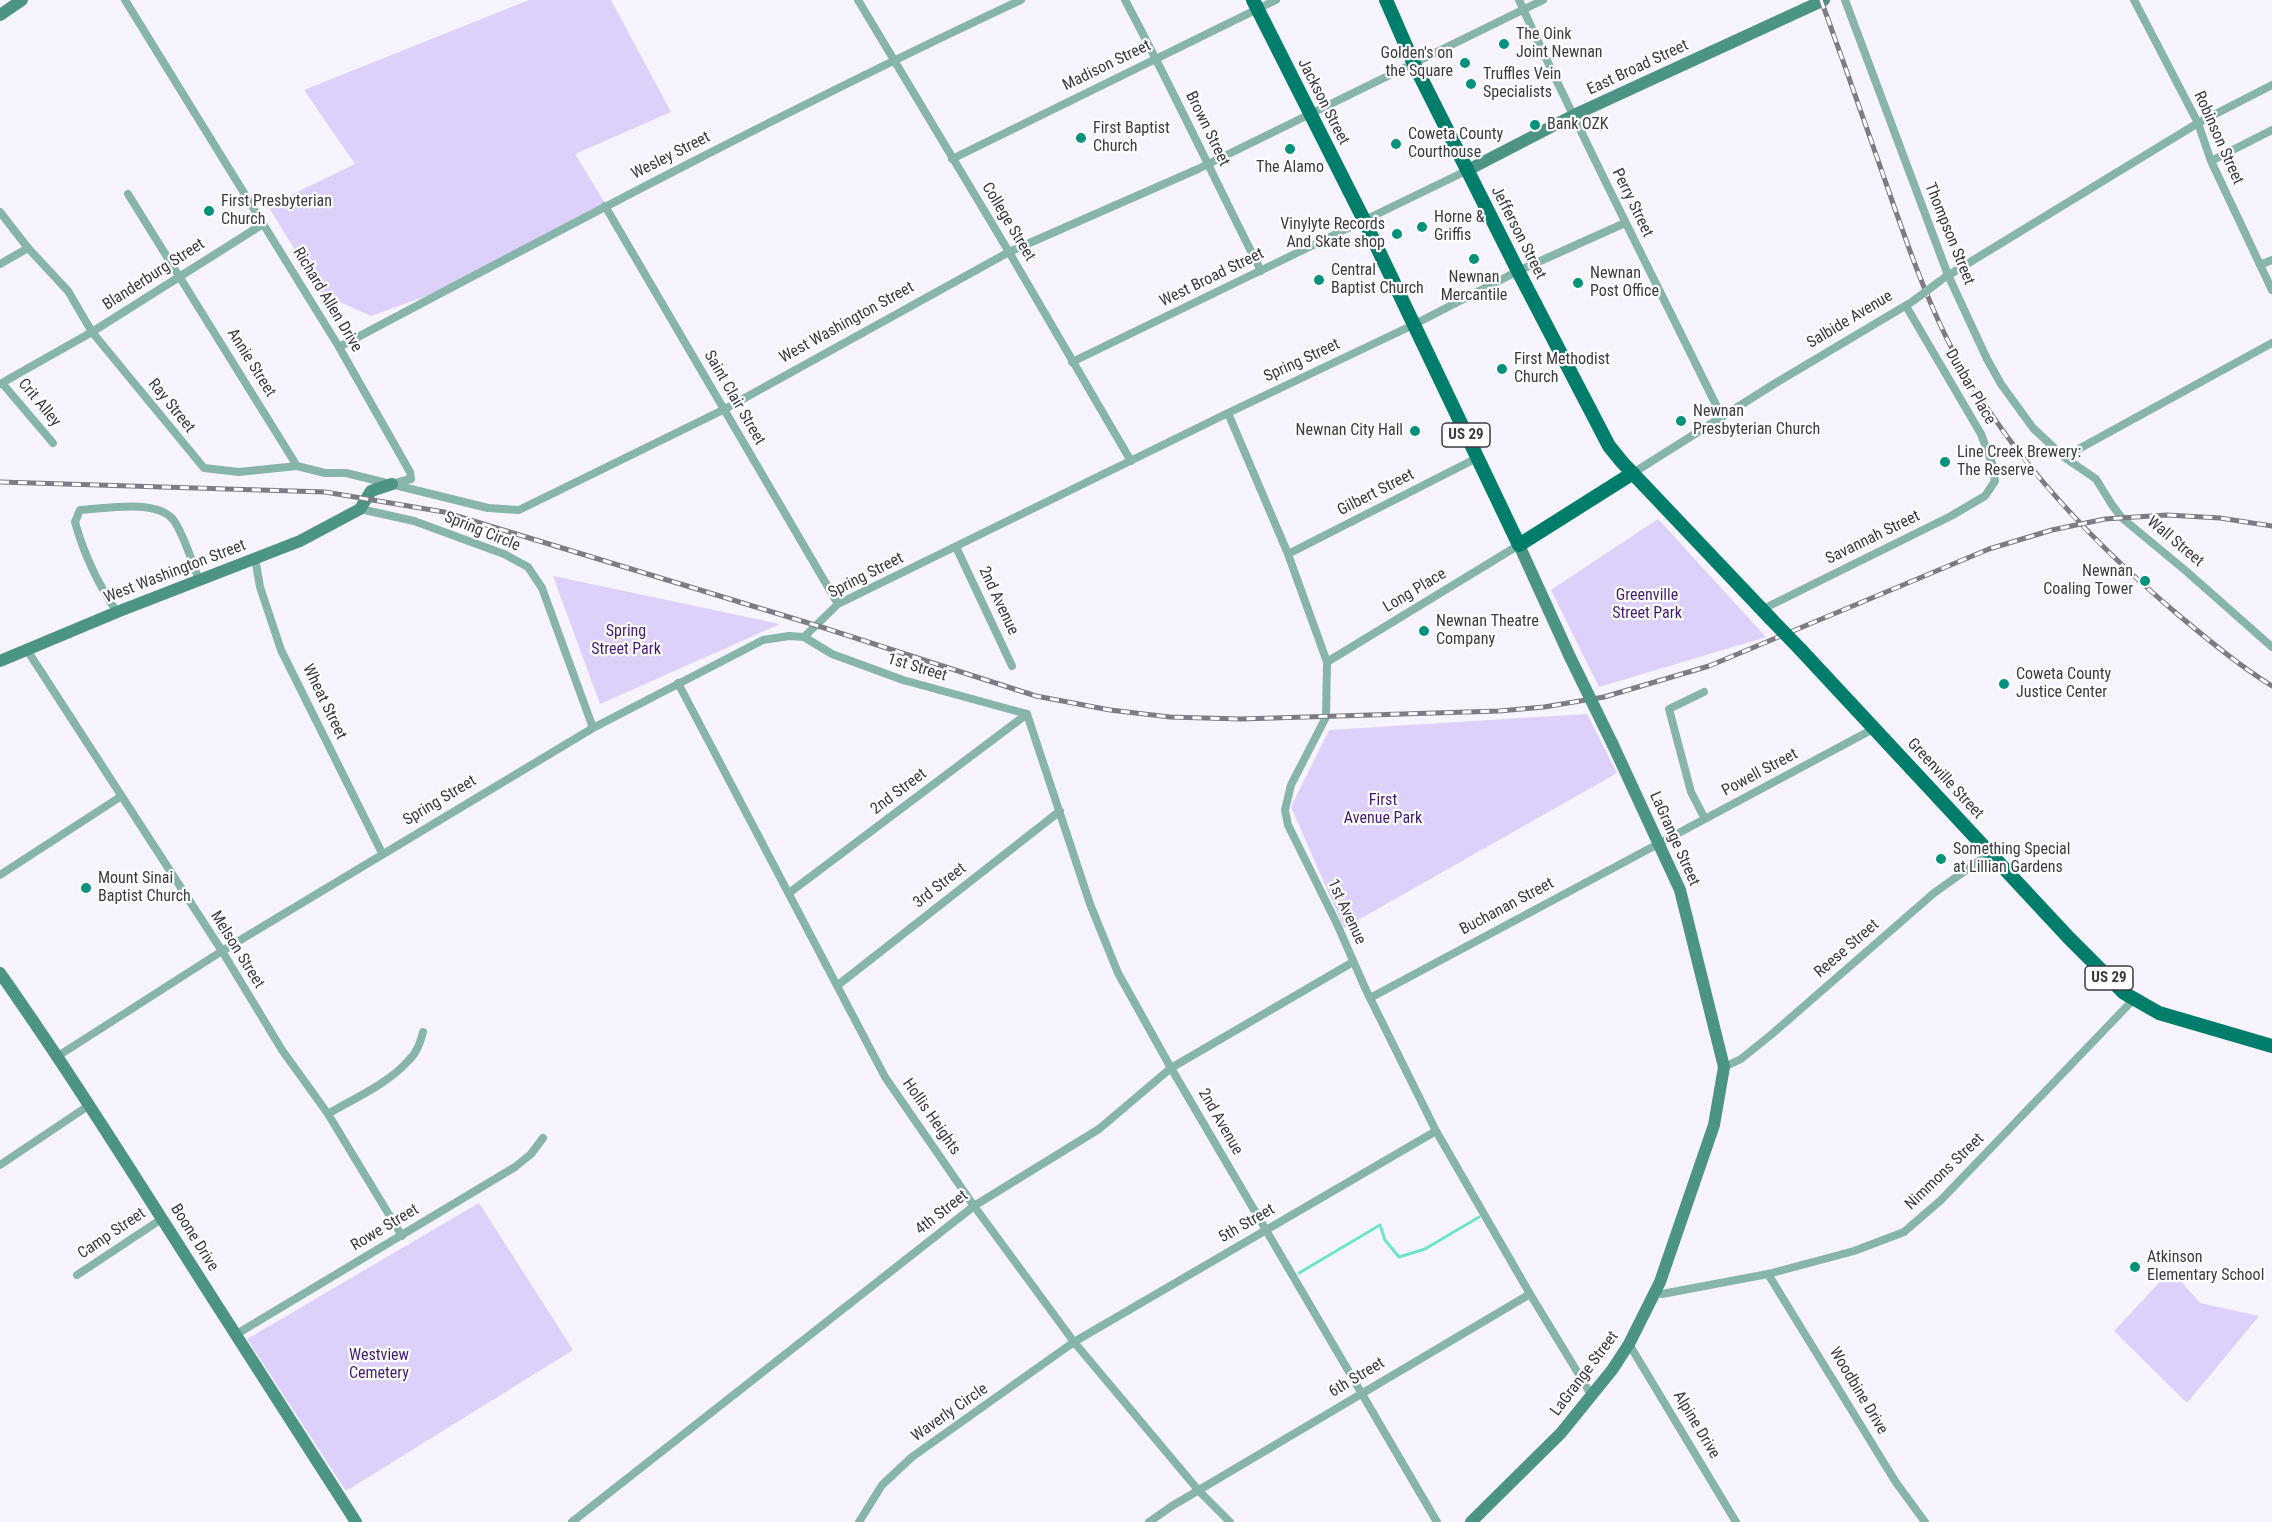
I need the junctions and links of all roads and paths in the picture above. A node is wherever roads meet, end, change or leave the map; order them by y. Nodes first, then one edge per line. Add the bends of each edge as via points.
1 (21, 0) edge
2 (125, 0) edge
3 (858, 0) edge
4 (1021, 0) edge
5 (1125, 0) edge
6 (1276, 0) edge
7 (1386, 0) edge
8 (1519, 0) edge
9 (1543, 0) edge
10 (1824, 0) edge
11 (1845, 0) edge
12 (2134, 0) edge
13 (1255, 5) edge
14 (1524, 10) junction
15 (0, 15) edge
16 (1156, 58) junction
17 (894, 59) junction
18 (1413, 62) junction
19 (2272, 85) edge
20 (1310, 113) junction
21 (1574, 115) junction
22 (2198, 123) junction
23 (2272, 130) edge
24 (952, 159) junction
25 (2211, 161) junction
26 (1207, 165) junction
27 (1468, 170) junction
28 (128, 194) dead end
29 (605, 206) junction
30 (0, 212) edge
31 (1364, 219) junction
32 (1625, 223) junction
33 (263, 224) junction
34 (28, 248) junction
35 (1009, 252) junction
36 (2272, 260) edge
37 (0, 264) edge
38 (2260, 266) junction
39 (1261, 271) junction
40 (1518, 271) junction
41 (180, 276) junction
42 (1944, 278) junction
43 (2272, 290) edge
44 (1910, 304) junction
45 (1413, 325) junction
46 (92, 332) junction
47 (2272, 343) edge
48 (339, 347) junction
49 (1072, 362) junction
50 (1, 384) edge
51 (723, 410) junction
52 (1228, 413) junction
53 (1722, 417) junction
54 (53, 443) dead end
55 (1609, 446) junction
56 (2064, 457) junction
57 (1477, 458) junction
58 (1131, 461) junction
59 (297, 466) junction
60 (1633, 473) junction
61 (1618, 482) junction
62 (392, 484) junction
63 (1991, 486) joint
64 (360, 509) junction
65 (1519, 545) junction
66 (956, 547) junction
67 (1288, 554) junction
68 (255, 558) junction
69 (199, 580) junction
70 (838, 604) junction
71 (117, 612) junction
72 (1766, 614) junction
73 (804, 637) junction
74 (2272, 647) edge
75 (27, 650) junction
76 (0, 661) edge
77 (1327, 662) junction
78 (1012, 666) dead end
79 (678, 683) junction
80 (1704, 692) dead end
81 (1027, 714) junction
82 (593, 728) junction
83 (1875, 728) junction
84 (120, 797) junction
85 (1060, 812) junction
86 (1705, 819) junction
87 (1660, 844) junction
88 (382, 853) junction
89 (1990, 853) junction
90 (0, 874) edge
91 (789, 893) junction
92 (222, 951) junction
93 (1353, 962) junction
94 (0, 973) edge
95 (838, 984) junction
96 (1370, 998) junction
97 (2133, 1000) junction
98 (423, 1032) dead end
99 (2272, 1046) edge
100 (58, 1056) junction
101 (1724, 1067) junction
102 (1171, 1068) junction
103 (88, 1106) junction
104 (328, 1114) junction
105 (1436, 1131) junction
106 (543, 1138) dead end
107 (0, 1165) edge
108 (974, 1206) junction
109 (163, 1218) junction
110 (1266, 1230) junction
111 (402, 1236) junction
112 (1768, 1274) junction
113 (77, 1275) dead end
114 (1656, 1292) junction
115 (1530, 1294) junction
116 (235, 1335) junction
117 (1074, 1342) junction
118 (1629, 1344) junction
119 (1360, 1393) junction
120 (1592, 1395) junction
121 (1199, 1491) junction
122 (356, 1522) edge
123 (572, 1522) edge
124 (859, 1522) edge
125 (1149, 1522) edge
126 (1230, 1522) edge
127 (1437, 1522) edge
128 (1471, 1522) edge
129 (1736, 1522) edge
130 (1925, 1522) edge

1 - 15 street
2 - 33 street, Richard Allen Drive
3 - 17 street, College Street
4 - 17 street, Wesley Street
5 - 16 street, Brown Street
6 - 13 street, Madison Street
7 - 18 main road, Jefferson Street / US 29
8 - 14 street, Perry Street
9 - 14 street, West Washington Street
10 - 21 street, East Broad Street
11 - 42 street, Thompson Street
12 - 22 street, Robinson Street
13 - 16 street, Madison Street
13 - 20 main road, Jackson Street / US 29
14 - 18 street, West Washington Street
14 - 21 street, Perry Street
16 - 24 street, Madison Street
16 - 26 street, Brown Street
17 - 24 street, College Street
17 - 29 street, Wesley Street
18 - 20 street, West Washington Street
18 - 27 main road, Jefferson Street / US 29
19 - 22 street, Salbide Avenue
20 - 26 street, West Washington Street
20 - 31 main road, Jackson Street / US 29
21 - 27 street, East Broad Street
21 - 32 street, Perry Street
22 - 25 street, Robinson Street
22 - 42 street, Salbide Avenue
23 - 25 street
24 - 35 street, College Street
25 - 38 street, Robinson Street
26 - 35 street, West Washington Street
26 - 39 street, Brown Street
27 - 31 street, West Broad Street
27 - 40 main road, Jefferson Street / US 29
28 - 41 street, Annie Street
29 - 48 street, Wesley Street
29 - 51 street, Saint Clair Street
30 - 34 street, Ray Street
31 - 39 street, West Broad Street
31 - 45 main road, LaGrange Street / US 29
32 - 40 street, Spring Street
32 - 53 street, Perry Street
33 - 41 street, Blanderburg Street
33 - 48 street, Richard Allen Drive
34 - 37 street
34 - 46 street, Ray Street via 68,291
35 - 49 street, College Street
35 - 51 street, West Washington Street
36 - 38 street
38 - 43 street, Robinson Street
39 - 49 street, West Broad Street
40 - 45 street, Spring Street
40 - 55 main road, Jefferson Street / US 29
41 - 46 street, Blanderburg Street
41 - 59 street, Annie Street
42 - 44 street, Salbide Avenue, bridge
42 - 56 street, Thompson Street via 2001,384 2033,428
44 - 53 street, Salbide Avenue
44 - 63 street, Dunbar Place via 1981,434 1992,463 1995,481
45 - 52 street, Spring Street
45 - 57 main road, LaGrange Street / US 29
46 - 50 street, Blanderburg Street
46 - 59 street, Ray Street via 204,468 240,472
47 - 56 street
48 - 62 street, Richard Allen Drive via 410,472 411,479
49 - 58 street, College Street
50 - 54 street, Crit Alley
51 - 62 street, West Washington Street via 519,510 488,508
51 - 70 street, Saint Clair Street
52 - 58 street, Spring Street
52 - 67 street, 1st Avenue
53 - 60 street, Salbide Avenue
55 - 60 main road, Jefferson Street / US 29
55 - 61 main road
56 - 74 street, Wall Street via 2096,479 2122,518
57 - 65 main road, LaGrange Street / US 29
57 - 67 street, Gilbert Street
58 - 66 street, Spring Street
59 - 62 street, Ray Street
60 - 61 main road, Salbide Avenue
60 - 72 main road, Greenville Street / US 29
61 - 65 main road, Salbide Avenue
62 - 64 street, West Washington Street via 371,491
63 - 72 street, Savannah Street via 1985,496 1951,516
64 - 68 street, West Washington Street via 300,541
64 - 82 street, Spring Circle via 414,521 504,554 528,567 542,588
65 - 77 street, Long Place
65 - 87 street, LaGrange Street, bridge
66 - 70 street, Spring Street
66 - 78 street, 2nd Avenue
67 - 77 street, 1st Avenue
68 - 69 street, West Washington Street
68 - 88 street, Wheat Street via 260,587 282,650
69 - 71 street, West Washington Street
69 - 71 street via 176,522 167,514 150,507 80,510 75,522 82,546
70 - 73 street, Spring Street
71 - 75 street, West Washington Street
72 - 83 main road, Greenville Street / US 29, bridge
73 - 79 street, Spring Street via 764,640
73 - 81 street, 1st Street via 832,654 903,680
75 - 76 street, West Washington Street
75 - 84 street, Melson Street
77 - 93 street, 1st Avenue via 1326,717 1291,785 1285,810 1288,825
79 - 82 street, Spring Street
79 - 91 street, Hollis Heights
80 - 86 street via 1669,709 1691,792
81 - 85 street, 2nd Avenue
81 - 91 street, 2nd Street
82 - 88 street, Spring Street
83 - 86 street, Powell Street
83 - 89 main road, Greenville Street / US 29
84 - 90 street
84 - 92 street, Melson Street
85 - 95 street, 3rd Street
85 - 102 street, 2nd Avenue via 1118,973
86 - 87 street, Powell Street
87 - 96 street, Buchanan Street
87 - 101 street, LaGrange Street via 1680,890
88 - 92 street, Spring Street
89 - 97 main road, Greenville Street / US 29
89 - 101 street, Reese Street via 1934,893 1741,1059
91 - 95 street, Hollis Heights
92 - 100 street, Spring Street
92 - 104 street, Melson Street via 282,1050
93 - 96 street, 1st Avenue
93 - 102 street, 4th Street
94 - 100 street, Boone Drive
95 - 108 street, Hollis Heights via 885,1077
96 - 105 street, 1st Avenue
97 - 99 main road, Greenville Street / US 29 via 2160,1013
97 - 112 street, Nimmons Street via 1941,1200 1904,1232 1854,1251
98 - 104 street via 408,1062
100 - 103 street, Boone Drive
101 - 114 street, LaGrange Street via 1714,1125
102 - 108 street, 4th Street via 1099,1129
102 - 110 street, 2nd Avenue
103 - 107 street
103 - 109 street, Boone Drive
104 - 111 street, Melson Street
105 - 110 street, 5th Street
105 - 115 street, 1st Avenue
106 - 111 street, Rowe Street via 515,1167
108 - 117 street, Hollis Heights
108 - 123 street, 4th Street
109 - 113 street, Camp Street
109 - 116 street, Boone Drive
110 - 117 street, 5th Street
110 - 119 street, 2nd Avenue
111 - 116 street, Rowe Street
112 - 114 street, Nimmons Street
112 - 130 street, Woodbine Drive via 1895,1481
114 - 118 street, LaGrange Street
115 - 119 street, 6th Street
115 - 120 street, 1st Avenue
116 - 122 street, Boone Drive
117 - 121 street, Hollis Heights
117 - 124 street, Waverly Circle via 912,1457 882,1485
118 - 120 street, LaGrange Street
118 - 129 street, Alpine Drive
119 - 121 street, 6th Street
119 - 127 street, 2nd Avenue
120 - 128 street, LaGrange Street via 1561,1433
121 - 125 street
121 - 126 street, Hollis Heights

